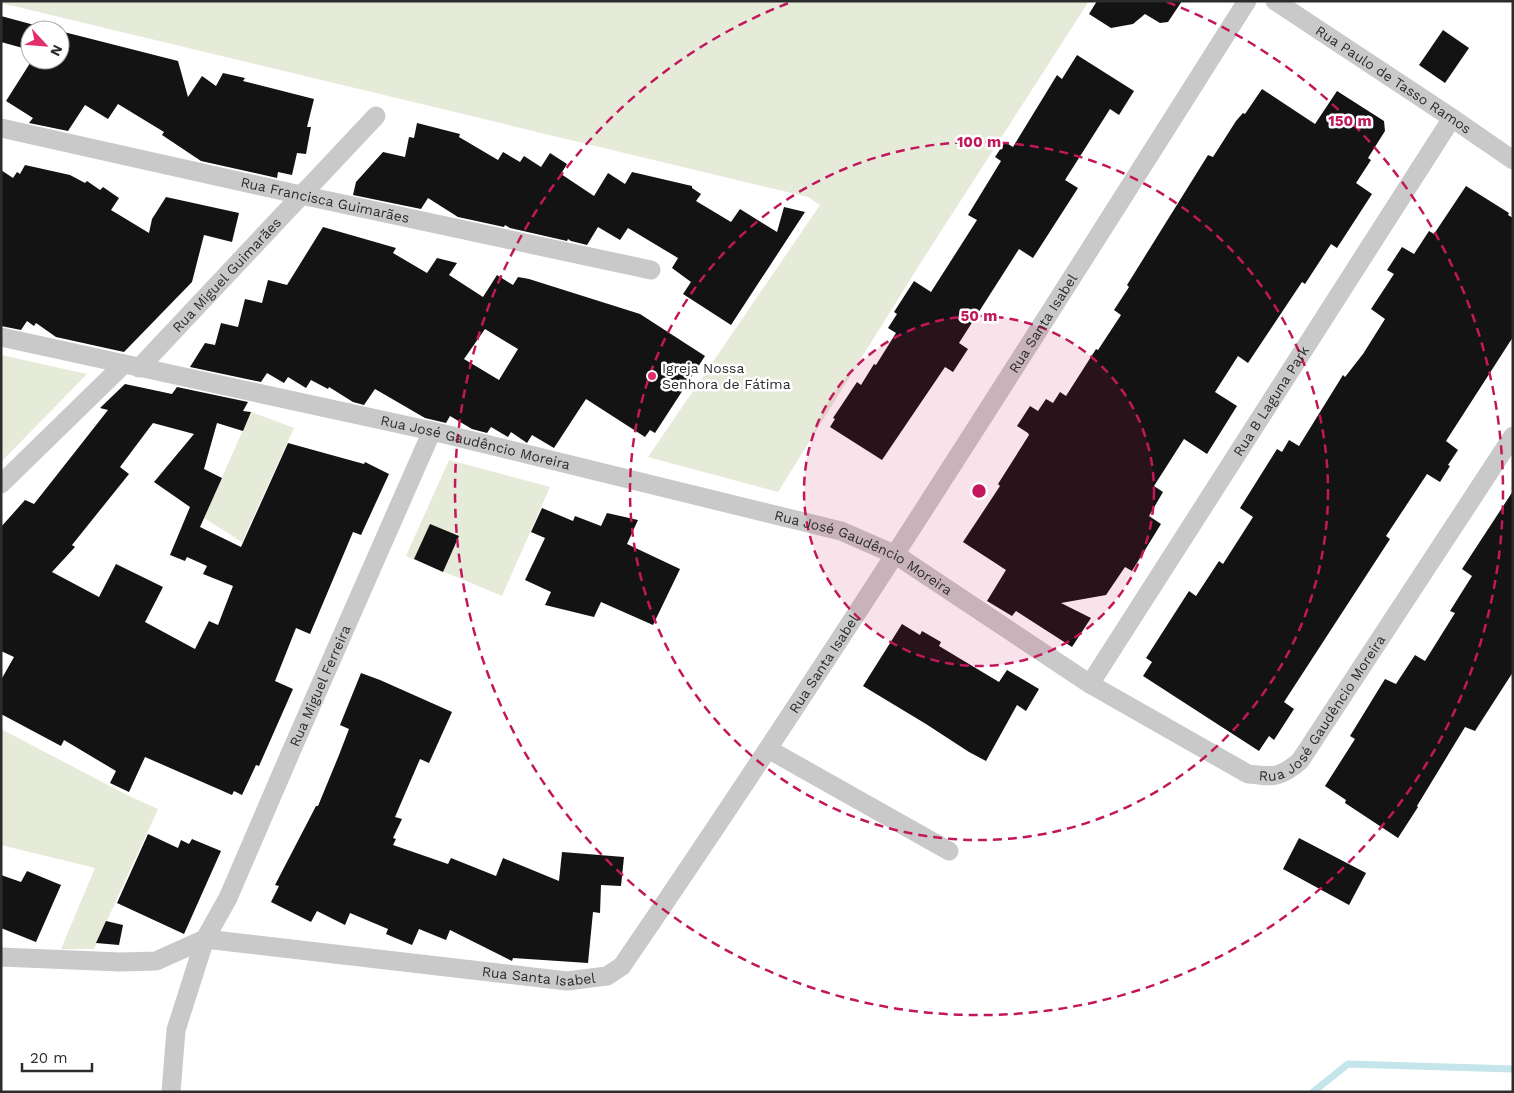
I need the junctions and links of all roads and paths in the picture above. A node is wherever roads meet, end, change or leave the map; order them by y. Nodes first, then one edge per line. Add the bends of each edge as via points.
1 (1247, 1) edge
2 (1275, 1) edge
3 (376, 116) dead end
4 (1452, 118) junction
5 (1, 128) edge
6 (1513, 160) edge
7 (301, 195) junction
8 (651, 270) dead end
9 (1, 337) edge
10 (132, 366) junction
11 (432, 431) junction
12 (1513, 436) edge
13 (1, 484) edge
14 (896, 555) junction
15 (1090, 684) junction
16 (768, 749) junction
17 (949, 852) dead end
18 (205, 939) junction
19 (1, 957) edge
20 (170, 1092) edge

1 - 14 street, Rua Santa Isabel
2 - 4 street, Rua Paulo de Tasso Ramos
3 - 7 street, Rua Miguel Guimarães
4 - 6 street, Rua Paulo de Tasso Ramos
4 - 15 street, Rua B Laguna Park
5 - 7 street, Rua Francisca Guimarães
7 - 8 street, Rua Francisca Guimarães
7 - 10 street, Rua Miguel Guimarães
9 - 10 street, Rua José Gaudêncio Moreira
10 - 11 street, Rua José Gaudêncio Moreira
10 - 13 street, Rua Miguel Guimarães
11 - 14 street, Rua José Gaudêncio Moreira via 841,531
11 - 18 street, Rua Miguel Ferreira via 228,898
12 - 15 street, Rua José Gaudêncio Moreira via 1300,761 1286,773 1248,774
14 - 15 street, Rua José Gaudêncio Moreira
14 - 16 street, Rua Santa Isabel
16 - 17 street
16 - 18 street, Rua Santa Isabel via 622,966 607,976 567,981
18 - 19 street via 156,961
18 - 20 street, Rua Miguel Ferreira via 176,1030

